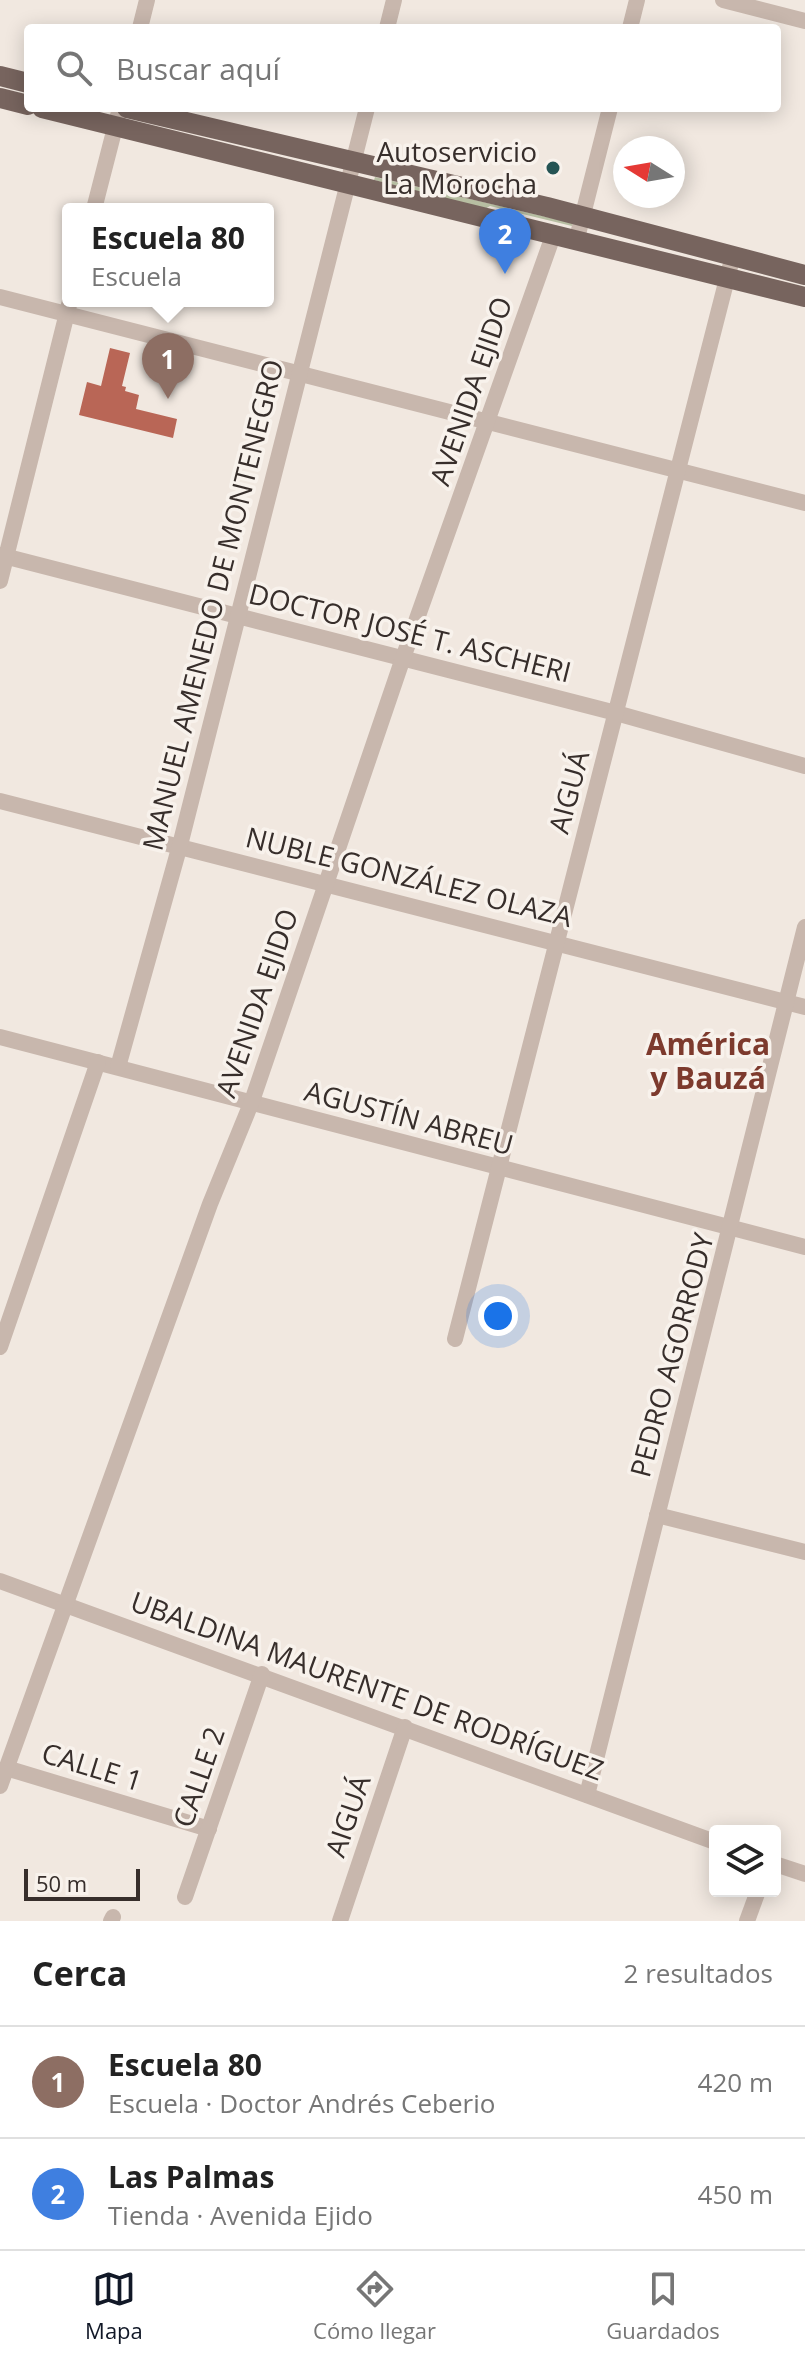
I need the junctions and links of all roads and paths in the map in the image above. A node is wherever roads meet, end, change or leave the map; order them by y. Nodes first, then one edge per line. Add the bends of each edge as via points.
1 (147, 0) edge
2 (394, 0) edge
3 (637, 0) edge
4 (723, 0) edge
5 (805, 21) edge
6 (141, 24) edge
7 (388, 24) edge
8 (631, 24) edge
9 (0, 76) edge
10 (24, 82) edge
11 (0, 98) edge
12 (24, 104) edge
13 (76, 112) edge
14 (144, 112) edge
15 (366, 112) edge
16 (609, 112) edge
17 (118, 117) edge
18 (354, 163) junction
19 (348, 184) junction
20 (96, 203) edge
21 (582, 218) junction
22 (554, 233) junction
23 (577, 238) junction
24 (730, 267) junction
25 (805, 275) edge
26 (0, 297) edge
27 (805, 297) edge
28 (68, 308) edge
29 (298, 373) junction
30 (488, 420) junction
31 (680, 470) junction
32 (805, 503) edge
33 (3, 556) edge
34 (0, 581) edge
35 (238, 615) junction
36 (403, 658) junction
37 (616, 713) junction
38 (805, 766) edge
39 (0, 801) edge
40 (180, 845) junction
41 (325, 883) junction
42 (805, 927) edge
43 (557, 941) junction
44 (785, 1003) junction
45 (805, 1007) edge
46 (0, 1037) edge
47 (98, 1062) junction
48 (118, 1067) junction
49 (252, 1101) junction
50 (498, 1170) junction
51 (732, 1230) junction
52 (805, 1247) edge
53 (455, 1339) dead end
54 (0, 1347) edge
55 (657, 1515) junction
56 (805, 1552) edge
57 (0, 1581) edge
58 (67, 1603) junction
59 (262, 1674) junction
60 (405, 1727) junction
61 (6, 1768) junction
62 (0, 1786) edge
63 (587, 1795) junction
64 (209, 1829) junction
65 (709, 1840) edge
66 (781, 1866) edge
67 (805, 1874) edge
68 (185, 1897) dead end
69 (756, 1897) edge
70 (340, 1921) edge
71 (747, 1921) edge

1 - 6 street
2 - 7 street
3 - 8 street
4 - 5 street
9 - 10 main road
11 - 12 main road
13 - 17 main road
14 - 18 main road
15 - 18 street, MANUEL AMENEDO DE MONTENEGRO
16 - 21 street
17 - 19 main road
17 - 20 street
18 - 19 street, MANUEL AMENEDO DE MONTENEGRO
18 - 21 main road
19 - 22 main road
19 - 29 street, MANUEL AMENEDO DE MONTENEGRO
21 - 23 street
21 - 24 main road
22 - 23 main road
22 - 30 street, AVENIDA EJIDO
23 - 24 main road
24 - 25 main road
24 - 27 main road
24 - 31 street, AIGUÁ
26 - 28 street
28 - 29 street
28 - 33 street
29 - 30 street
29 - 35 street, MANUEL AMENEDO DE MONTENEGRO
30 - 31 street
30 - 36 street, AVENIDA EJIDO
31 - 32 street
31 - 37 street, AIGUÁ
33 - 34 street
33 - 35 street, DOCTOR JOSÉ T. ASCHERI
35 - 36 street, DOCTOR JOSÉ T. ASCHERI
35 - 40 street, MANUEL AMENEDO DE MONTENEGRO
36 - 37 street, DOCTOR JOSÉ T. ASCHERI
36 - 41 street, AVENIDA EJIDO
37 - 38 street, DOCTOR JOSÉ T. ASCHERI
37 - 43 street, AIGUÁ
39 - 40 street, NUBLE GONZÁLEZ OLAZA
40 - 41 street, NUBLE GONZÁLEZ OLAZA
40 - 48 street, MANUEL AMENEDO DE MONTENEGRO
41 - 43 street, NUBLE GONZÁLEZ OLAZA
41 - 49 street, AVENIDA EJIDO
42 - 44 street, PEDRO AGORRODY
43 - 44 street, NUBLE GONZÁLEZ OLAZA
43 - 50 street, AIGUÁ
44 - 45 street, NUBLE GONZÁLEZ OLAZA
44 - 51 street, PEDRO AGORRODY
46 - 47 street, AGUSTÍN ABREU
47 - 48 street, AGUSTÍN ABREU
47 - 54 street
48 - 49 street, AGUSTÍN ABREU
49 - 50 street, AGUSTÍN ABREU
49 - 58 street, AVENIDA EJIDO
50 - 51 street, AGUSTÍN ABREU
50 - 53 street, AIGUÁ
51 - 52 street, AGUSTÍN ABREU
51 - 55 street, PEDRO AGORRODY
55 - 56 street
55 - 63 street, PEDRO AGORRODY
57 - 58 street, UBALDINA MAURENTE DE RODRÍGUEZ
58 - 59 street, UBALDINA MAURENTE DE RODRÍGUEZ
58 - 61 street, AVENIDA EJIDO
59 - 60 street, UBALDINA MAURENTE DE RODRÍGUEZ
59 - 64 street, CALLE 2
60 - 63 street, UBALDINA MAURENTE DE RODRÍGUEZ
60 - 70 street, AIGUÁ
61 - 62 street, AVENIDA EJIDO
61 - 64 street, CALLE 1
63 - 65 street, UBALDINA MAURENTE DE RODRÍGUEZ
64 - 68 street, CALLE 2
66 - 67 street
69 - 71 street

